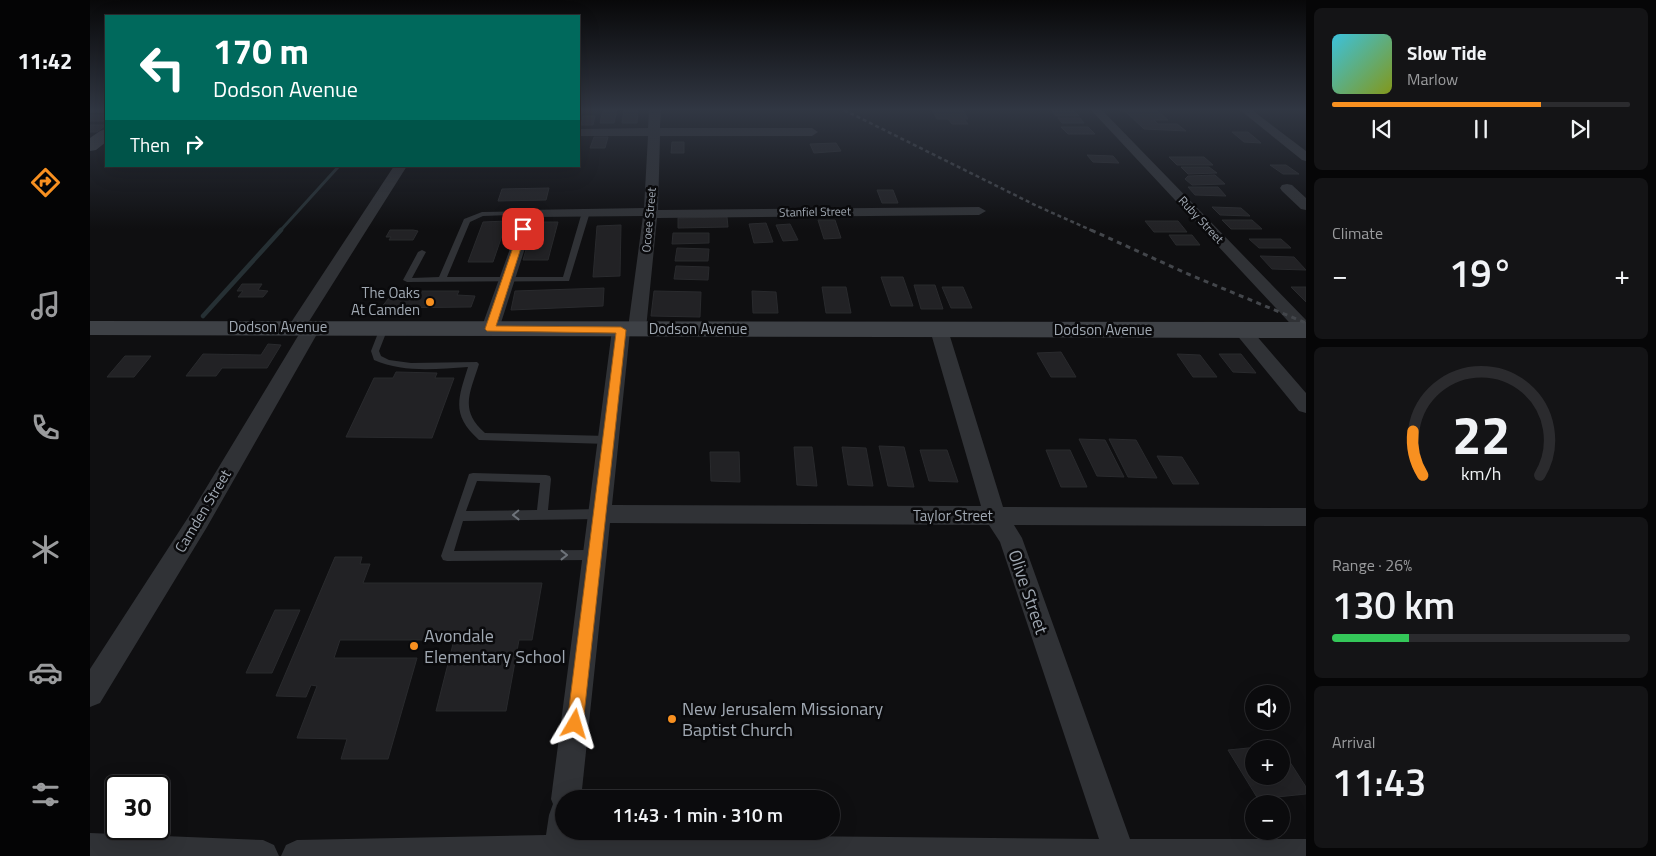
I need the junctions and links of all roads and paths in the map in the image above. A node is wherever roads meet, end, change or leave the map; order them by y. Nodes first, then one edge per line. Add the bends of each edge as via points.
1 (653, 150) edge
2 (1134, 150) edge
3 (400, 167) edge
4 (1306, 187) edge
5 (1306, 206) edge
6 (979, 211) dead end
7 (529, 212) junction
8 (586, 212) junction
9 (651, 213) junction
10 (422, 252) dead end
11 (507, 279) junction
12 (442, 280) junction
13 (305, 327) junction
14 (90, 328) edge
15 (384, 328) junction
16 (490, 329) junction
17 (629, 329) junction
18 (939, 330) junction
19 (1242, 330) junction
20 (1306, 330) edge
21 (1306, 406) edge
22 (608, 440) junction
23 (542, 514) junction
24 (600, 514) junction
25 (459, 516) junction
26 (995, 516) junction
27 (1306, 517) edge
28 (595, 555) junction
29 (90, 693) edge
30 (567, 790) edge
31 (561, 840) edge
32 (90, 849) edge
33 (559, 853) edge
34 (1120, 855) edge
35 (1306, 855) edge
36 (263, 856) edge
37 (298, 856) edge

1 - 9 street, Ocoee Street
2 - 20 street, Ruby Street
3 - 13 street, Camden Street
4 - 5 street via 1287,188
6 - 9 street, Stanfiel Street
7 - 8 street, Stanfiel Street
7 - 11 street
7 - 12 lane via 482,214 467,221
8 - 9 street, Stanfiel Street
8 - 11 lane via 566,279
9 - 17 street, Ocoee Street
10 - 12 lane via 407,280
11 - 12 lane
11 - 16 street
13 - 14 main road, Dodson Avenue
13 - 15 main road, Dodson Avenue
13 - 29 street, Camden Street via 199,520
15 - 16 main road, Dodson Avenue
15 - 22 lane via 375,351 377,358 385,362 401,365 474,364 464,400 464,417 470,427 483,437
16 - 17 main road, Dodson Avenue
17 - 18 main road, Dodson Avenue
17 - 22 street, Ocoee Street
18 - 19 main road, Dodson Avenue
18 - 26 street, Olive Street
19 - 20 main road, Dodson Avenue
19 - 21 street
22 - 24 street, Ocoee Street
23 - 24 lane
23 -> 25 lane
23 - 25 lane via 546,479 473,477
24 - 26 street, Taylor Street
24 - 28 street, Ocoee Street
25 -> 28 lane via 447,556
26 - 27 street, Taylor Street
26 - 34 street, Olive Street via 1010,538
28 - 30 street, Ocoee Street
31 - 33 street
32 - 36 street
33 - 34 street
33 - 37 street
34 - 35 street

